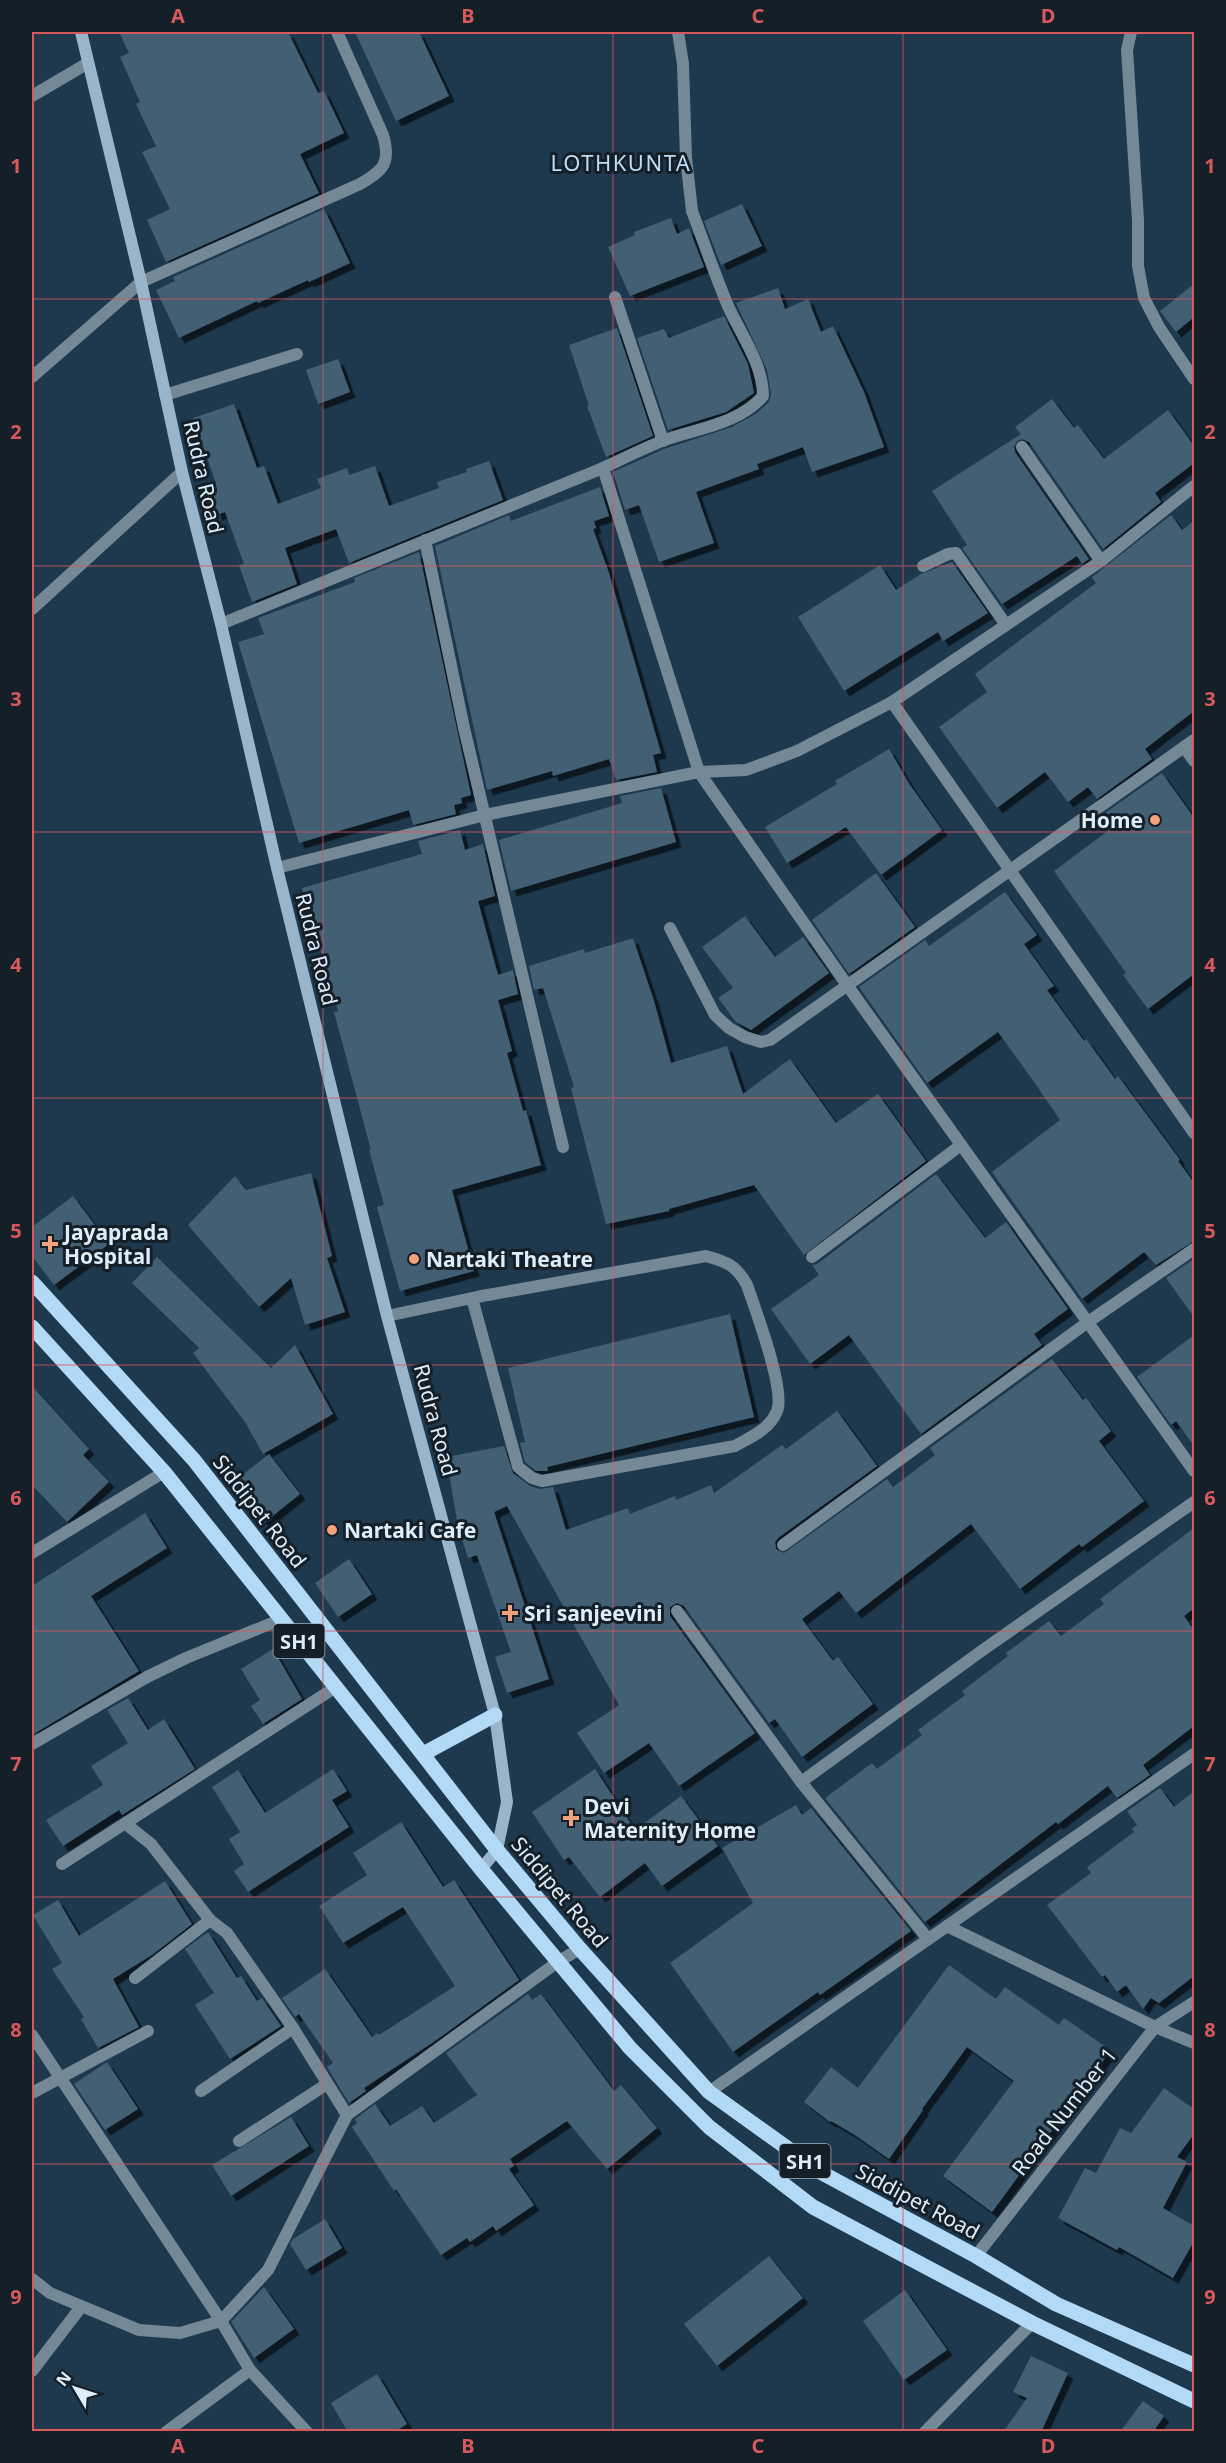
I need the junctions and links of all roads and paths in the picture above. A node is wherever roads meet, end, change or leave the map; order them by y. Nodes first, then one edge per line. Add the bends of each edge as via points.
1 (81, 32) edge
2 (337, 32) edge
3 (678, 32) edge
4 (1131, 32) edge
5 (88, 63) junction
6 (32, 96) edge
7 (141, 282) junction
8 (615, 297) dead end
9 (297, 354) dead end
10 (32, 377) edge
11 (1194, 379) edge
12 (165, 395) junction
13 (663, 441) junction
14 (1022, 447) dead end
15 (603, 468) junction
16 (182, 472) junction
17 (1194, 486) edge
18 (425, 540) junction
19 (1101, 561) junction
20 (923, 566) dead end
21 (32, 609) edge
22 (221, 624) junction
23 (1006, 625) junction
24 (892, 702) junction
25 (1189, 743) edge
26 (1194, 761) edge
27 (699, 772) junction
28 (485, 815) junction
29 (277, 868) junction
30 (1010, 870) junction
31 (670, 928) dead end
32 (847, 985) junction
33 (1194, 1132) edge
34 (961, 1145) junction
35 (563, 1147) dead end
36 (1194, 1249) edge
37 (812, 1257) dead end
38 (32, 1282) edge
39 (472, 1298) junction
40 (387, 1316) junction
41 (1088, 1322) junction
42 (32, 1327) edge
43 (1194, 1471) edge
44 (164, 1472) junction
45 (1194, 1502) edge
46 (783, 1545) dead end
47 (32, 1553) edge
48 (677, 1611) dead end
49 (282, 1619) junction
50 (336, 1687) junction
51 (495, 1715) junction
52 (32, 1744) edge
53 (423, 1754) junction
54 (1194, 1754) edge
55 (801, 1782) junction
56 (126, 1824) junction
57 (497, 1850) junction
58 (62, 1864) dead end
59 (481, 1869) junction
60 (210, 1920) junction
61 (947, 1926) junction
62 (928, 1939) junction
63 (580, 1949) junction
64 (559, 1961) junction
65 (135, 1978) dead end
66 (1194, 2002) edge
67 (1155, 2027) junction
68 (293, 2028) junction
69 (148, 2031) dead end
70 (32, 2035) edge
71 (1194, 2043) edge
72 (60, 2078) junction
73 (327, 2084) junction
74 (201, 2091) dead end
75 (709, 2092) junction
76 (32, 2093) edge
77 (347, 2115) junction
78 (239, 2141) dead end
79 (976, 2256) junction
80 (32, 2278) edge
81 (81, 2307) junction
82 (221, 2321) junction
83 (1032, 2323) junction
84 (1194, 2365) edge
85 (250, 2370) junction
86 (32, 2371) edge
87 (1194, 2401) edge
88 (166, 2432) edge
89 (307, 2432) edge
90 (925, 2432) edge

1 - 5 main road, Rudra Road
2 - 7 street via 383,135 386,162 380,173
3 - 13 street via 692,211 728,306 758,368 764,396 753,407 723,423
4 - 11 street via 1127,50 1138,266 1144,298
5 - 6 street
5 - 7 main road, Rudra Road
7 - 10 street
7 - 12 main road, Rudra Road
8 - 13 street
9 - 12 street
12 - 16 main road, Rudra Road
13 - 15 street
14 - 19 street
15 - 18 street
15 - 27 street
16 - 21 street
16 - 22 main road, Rudra Road
17 - 19 street
18 - 22 street
18 - 28 street
19 - 23 street
20 - 23 street via 956,553
22 - 29 main road, Rudra Road
23 - 24 street
24 - 27 street via 797,751 746,770
24 - 30 street
25 - 26 street
25 - 30 street
27 - 28 street
27 - 32 street
28 - 29 street
28 - 35 street
29 - 40 main road, Rudra Road
30 - 32 street
30 - 33 street
31 - 32 street via 715,1015 745,1037 761,1042 770,1040
32 - 34 street
34 - 37 street
34 - 41 street
36 - 41 street
38 - 53 main road, Siddipet Road / SH1 via 194,1460
39 - 39 street via 518,1467 532,1478 542,1481 735,1446 763,1431 778,1410 779,1388 747,1285 739,1270 723,1261 706,1256
39 - 40 street
40 - 51 main road, Rudra Road
41 - 43 street
41 - 46 street
42 - 44 main road, SH1
44 - 47 street
44 - 49 main road, SH1
45 - 55 street
48 - 55 street
49 - 50 main road, SH1
49 - 52 street via 147,1677
50 - 56 street
50 - 59 main road, SH1
51 - 53 main road
51 - 57 main road, Rudra Road via 507,1802
53 - 57 main road, Siddipet Road / SH1
54 - 61 street
55 - 62 street
56 - 58 street
56 - 60 street via 151,1844
57 - 59 main road, Rudra Road
57 - 63 main road, Siddipet Road / SH1
59 - 64 main road, SH1
60 - 65 street
60 - 68 street via 227,1933
61 - 62 street
61 - 67 street
62 - 75 street
63 - 64 street
63 - 75 main road, Siddipet Road / SH1
64 - 77 street
64 - 83 main road, SH1 via 630,2048 709,2127 804,2201
66 - 67 street, Road Number 1
67 - 71 street
67 - 79 street, Road Number 1
68 - 73 street
68 - 74 street
69 - 72 street
70 - 72 street
72 - 76 street
72 - 82 street
73 - 77 street
73 - 78 street
75 - 79 main road, Siddipet Road / SH1 via 822,2173
77 - 82 street via 268,2270
79 - 84 main road, Siddipet Road / SH1 via 1056,2304
80 - 81 street via 50,2293
81 - 82 street via 139,2330 180,2333
81 - 86 street
82 - 85 street
83 - 87 main road, SH1
83 - 90 street
85 - 88 street
85 - 89 street

